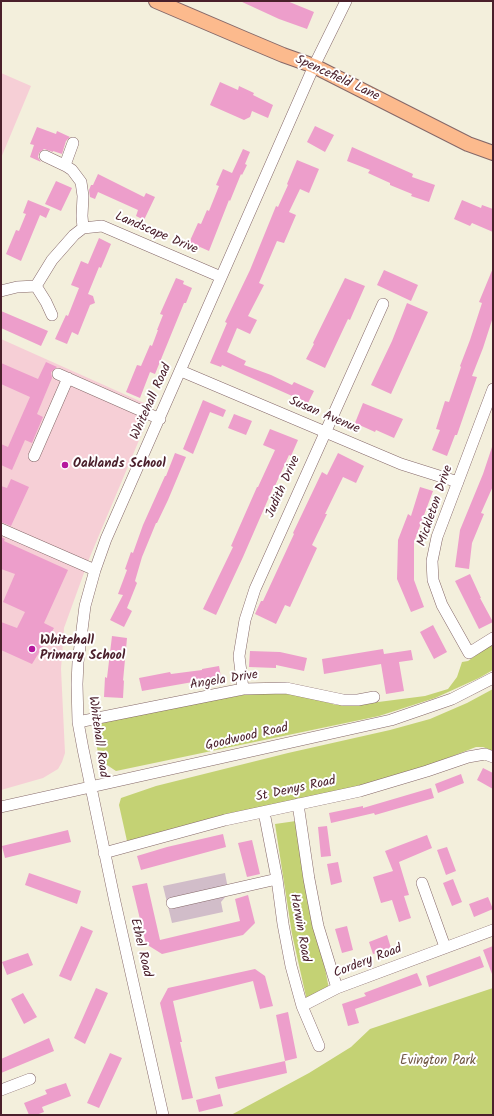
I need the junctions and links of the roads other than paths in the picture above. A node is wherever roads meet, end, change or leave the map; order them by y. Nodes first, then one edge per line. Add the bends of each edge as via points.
1 (156, 1) edge
2 (346, 1) edge
3 (314, 66) junction
4 (73, 143) dead end
5 (493, 153) edge
6 (45, 156) dead end
7 (65, 165) junction
8 (83, 228) junction
9 (221, 277) junction
10 (36, 286) junction
11 (1, 291) edge
12 (383, 304) dead end
13 (52, 315) dead end
14 (181, 371) junction
15 (493, 388) edge
16 (160, 419) junction
17 (325, 431) junction
18 (34, 456) dead end
19 (458, 482) junction
20 (1, 529) edge
21 (96, 570) junction
22 (493, 638) edge
23 (493, 678) edge
24 (243, 689) junction
25 (374, 697) dead end
26 (78, 722) junction
27 (493, 757) edge
28 (90, 788) junction
29 (298, 804) junction
30 (1, 807) edge
31 (264, 812) junction
32 (104, 853) junction
33 (277, 880) junction
34 (422, 883) dead end
35 (172, 903) dead end
36 (493, 930) edge
37 (445, 948) junction
38 (337, 988) junction
39 (302, 1006) junction
40 (319, 1046) dead end
41 (30, 1079) dead end
42 (1, 1090) edge
43 (163, 1115) edge

1 - 3 main road, Spencefield Lane
2 - 3 street, Whitehall Road
3 - 5 main road, Spencefield Lane via 468,144
3 - 9 street, Whitehall Road
4 - 7 street
6 - 7 street
7 - 8 street via 81,182
8 - 9 street, Landscape Drive via 102,226
8 - 10 street via 74,234 52,260
9 - 14 street, Whitehall Road
10 - 11 street
10 - 13 street
12 - 17 street, Judith Drive
14 - 16 street, Whitehall Road
14 - 17 street, Susan Avenue
15 - 19 street, Mickleton Drive
16 - 18 street via 63,376
16 - 21 street, Whitehall Road via 106,539
17 - 19 street, Susan Avenue via 401,464
17 - 24 street, Judith Drive via 255,589 245,620 239,656
19 - 22 street, Mickleton Drive via 437,537 432,561 433,580 442,605 469,653
20 - 21 street
21 - 26 street, Whitehall Road via 85,606 78,662
23 - 28 street, Goodwood Road via 452,699 391,720
24 - 25 street, Angela Drive via 286,688 343,700
24 - 26 street, Angela Drive
26 - 28 street, Whitehall Road
27 - 29 street, St Denys Road via 485,754 468,756 360,791
28 - 30 street, Goodwood Road
28 - 32 street, Ethel Road
29 - 31 street, St Denys Road
29 - 38 street, Harwin Road via 318,926
31 - 32 street, St Denys Road
31 - 33 street, Harwin Road
32 - 43 street, Ethel Road
33 - 35 street
33 - 39 street, Harwin Road via 291,966
34 - 37 street
36 - 37 street, Cordery Road
37 - 38 street, Cordery Road
38 - 39 street, Cordery Road
39 - 40 street, Harwin Road
41 - 42 street

